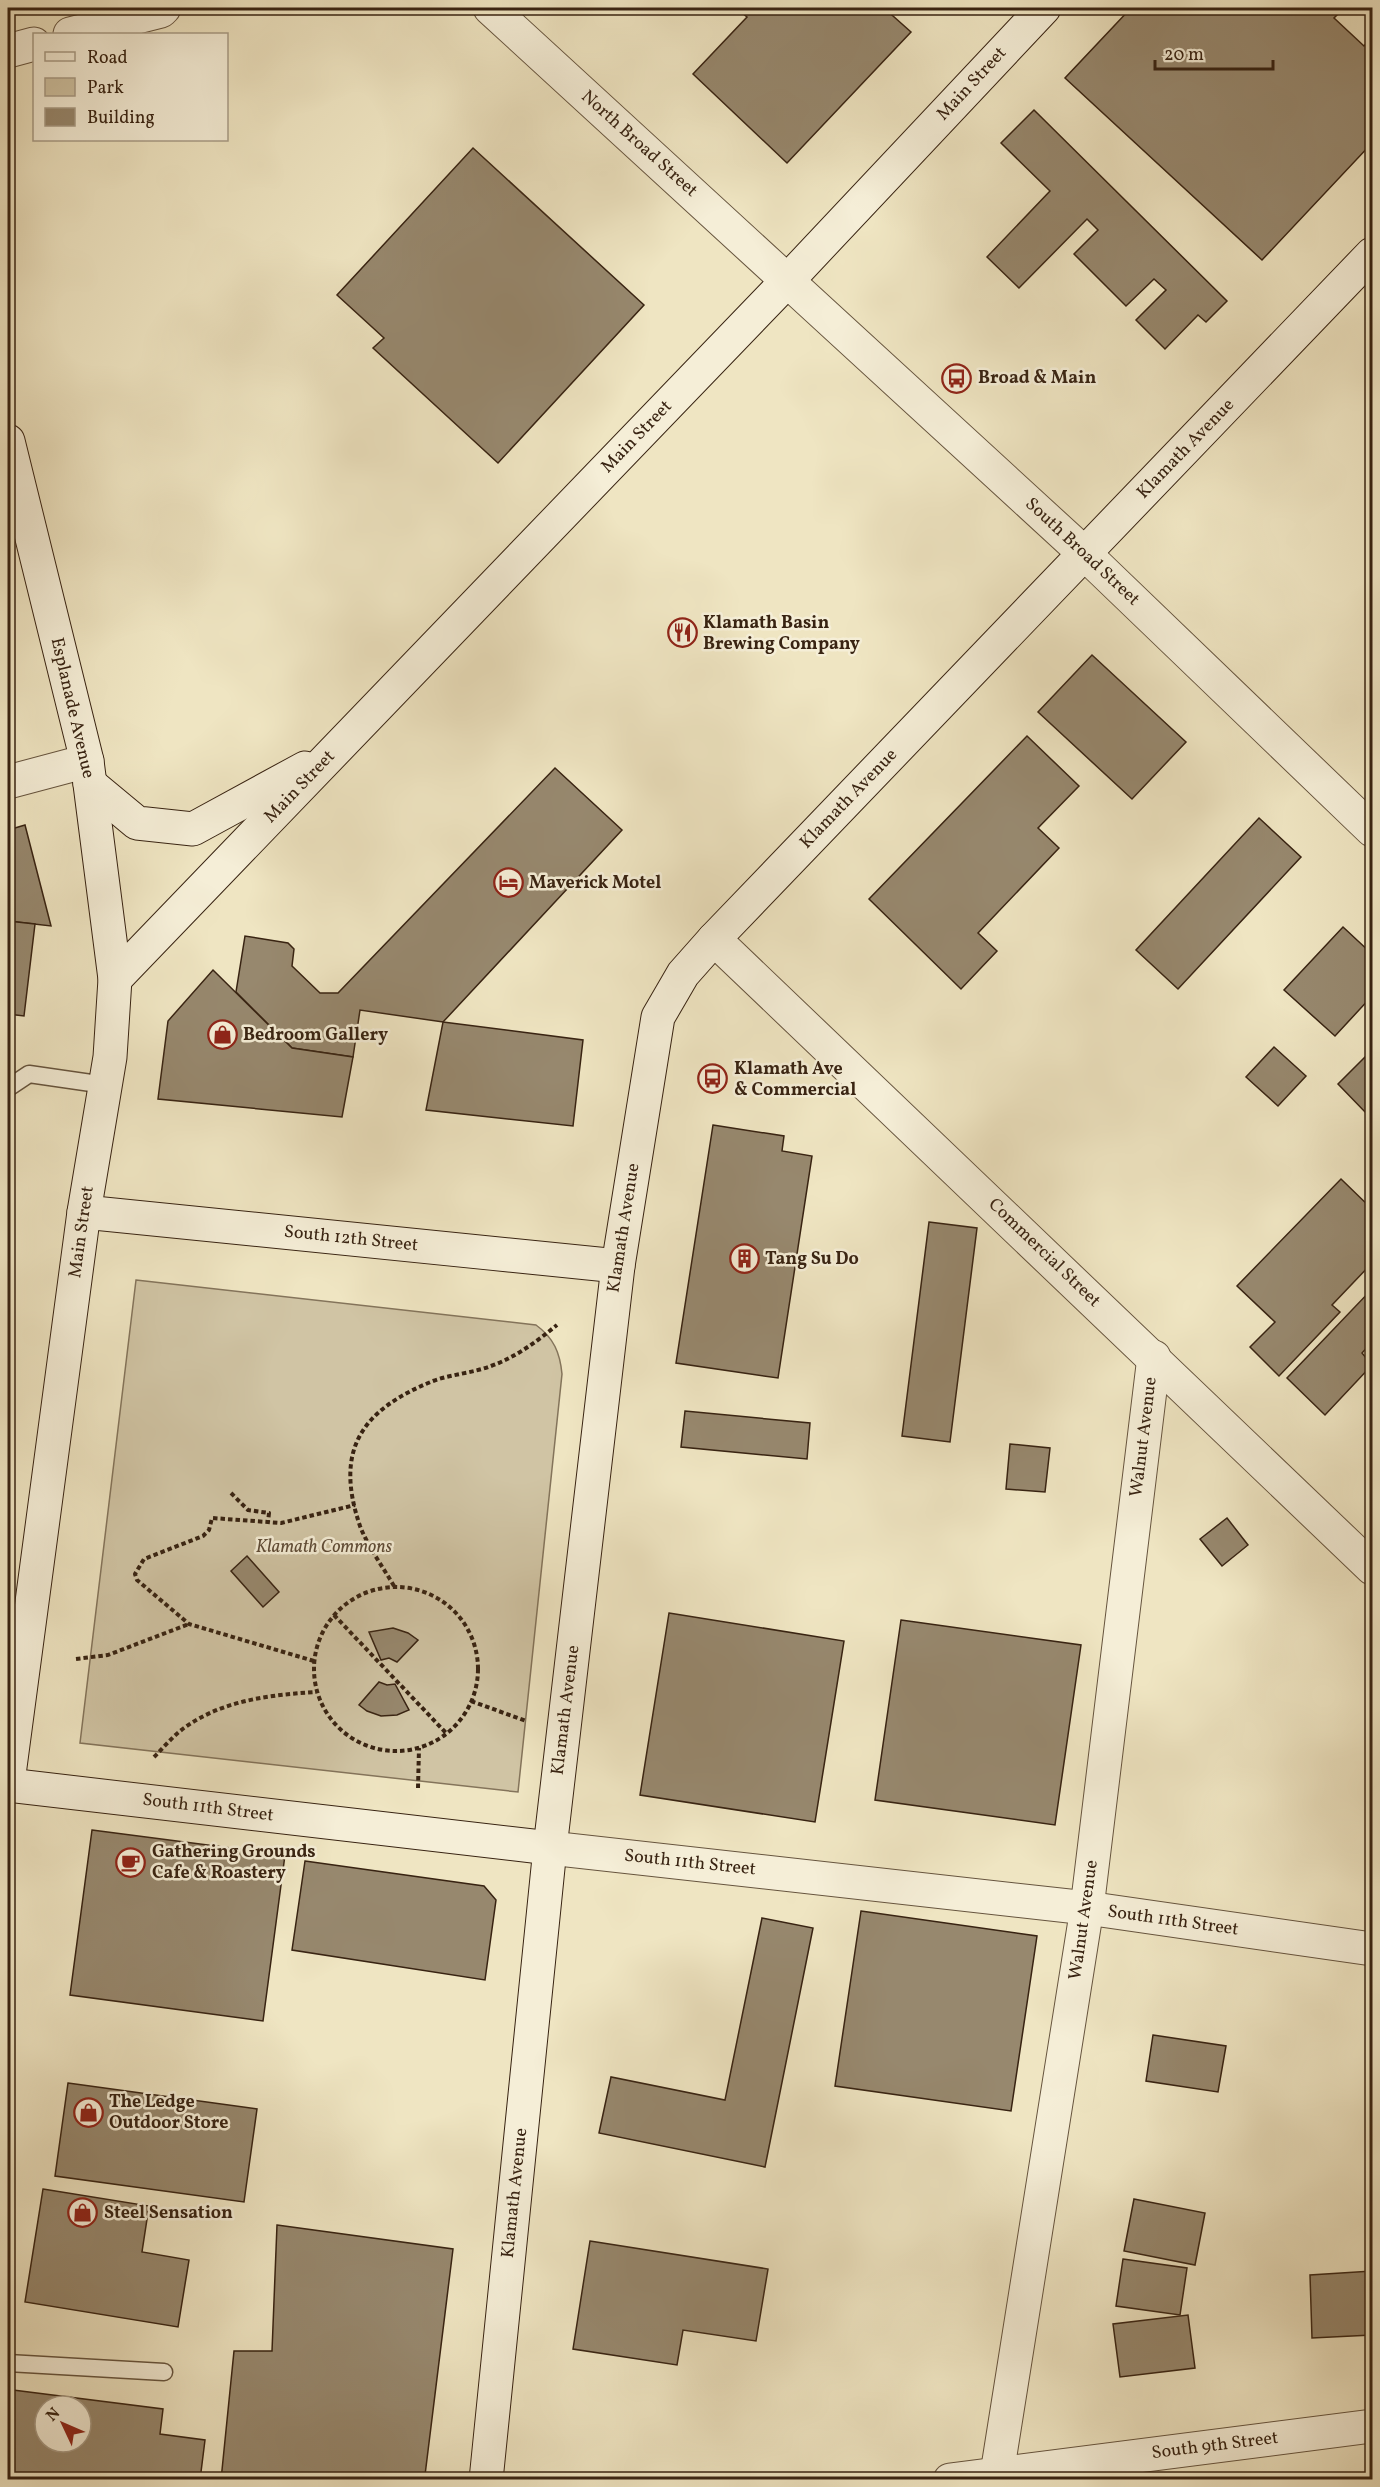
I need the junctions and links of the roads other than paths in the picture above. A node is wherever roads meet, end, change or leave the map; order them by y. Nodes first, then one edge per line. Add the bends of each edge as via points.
1 (164, 8) edge
2 (490, 8) edge
3 (1044, 8) edge
4 (74, 33) edge
5 (33, 44) edge
6 (8, 51) edge
7 (1372, 254) edge
8 (788, 280) junction
9 (8, 441) edge
10 (1085, 554) junction
11 (333, 752) junction
12 (88, 773) junction
13 (8, 782) edge
14 (1372, 830) edge
15 (714, 939) junction
16 (115, 979) junction
17 (105, 1085) junction
18 (8, 1088) edge
19 (84, 1212) junction
20 (618, 1266) junction
21 (1154, 1357) junction
22 (1372, 1568) edge
23 (8, 1783) edge
24 (550, 1848) junction
25 (1087, 1908) junction
26 (1372, 1948) edge
27 (8, 2364) edge
28 (164, 2372) dead end
29 (1372, 2426) edge
30 (995, 2477) edge
31 (486, 2480) edge
32 (950, 2480) edge

1 - 4 street
2 - 8 street, North Broad Street
3 - 8 street, Main Street
5 - 6 street
7 - 10 street, Klamath Avenue
8 - 10 street, South Broad Street
8 - 11 street, Main Street
9 - 12 street, Esplanade Avenue
10 - 14 street, South Broad Street
10 - 15 street, Klamath Avenue
11 - 12 street via 193,829 137,823
11 - 16 street, Main Street
12 - 13 street
12 - 16 street, Esplanade Avenue
15 - 20 street, Klamath Avenue via 683,974 658,1017
15 - 21 street, Commercial Street
16 - 17 street, Main Street
17 - 18 lane via 29,1074
17 - 19 street, Main Street
19 - 20 street, South 12th Street
19 - 23 street, Main Street
20 - 24 street, Klamath Avenue
21 - 22 street, Commercial Street
21 - 25 street, Walnut Avenue
23 - 24 street, South 11th Street
24 - 25 street, South 11th Street
24 - 31 street, Klamath Avenue
25 - 26 street, South 11th Street
25 - 30 street, Walnut Avenue
27 - 28 lane
29 - 30 street, South 9th Street
30 - 32 street, South 9th Street

